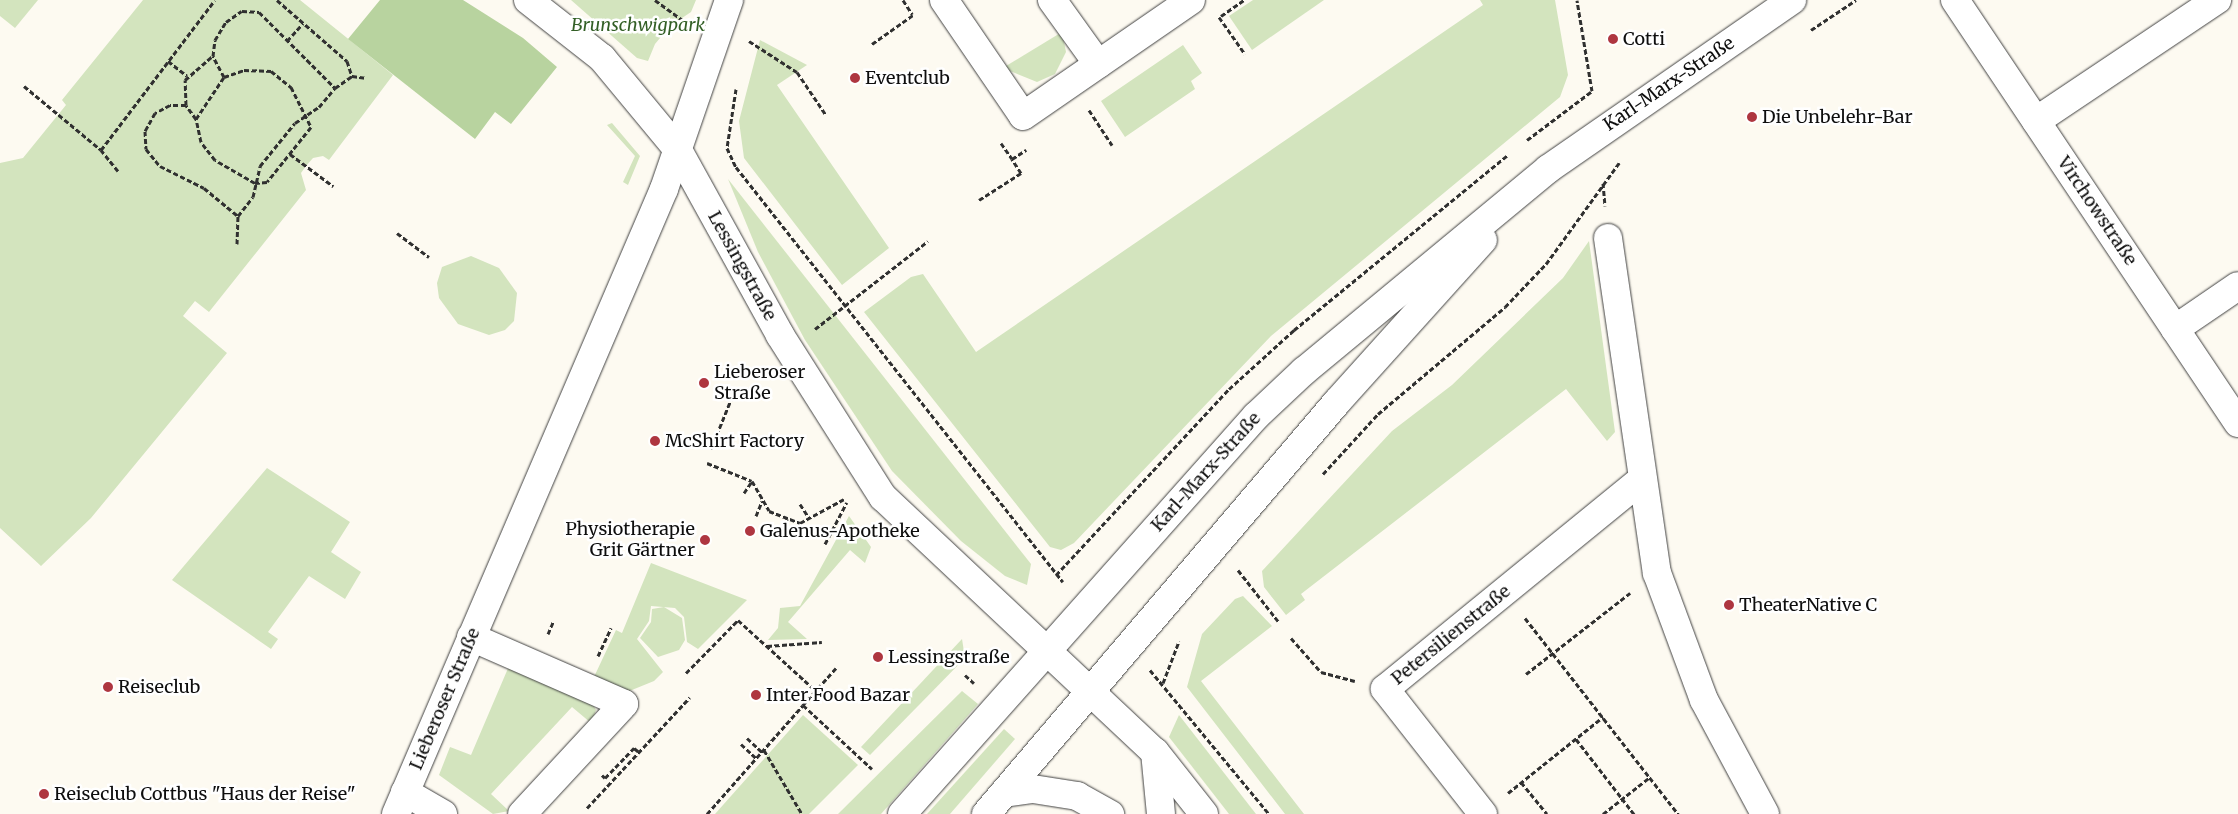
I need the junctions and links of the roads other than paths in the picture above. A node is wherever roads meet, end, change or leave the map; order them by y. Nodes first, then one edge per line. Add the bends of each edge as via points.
1 (528, 0) edge
2 (729, 0) edge
3 (944, 0) edge
4 (1052, 0) edge
5 (1191, 0) edge
6 (1792, 0) edge
7 (1955, 0) edge
8 (2217, 0) edge
9 (1098, 64) junction
10 (2036, 121) junction
11 (678, 150) junction
12 (1548, 169) junction
13 (1608, 238) dead end
14 (2238, 286) edge
15 (2175, 329) junction
16 (2238, 423) edge
17 (1640, 481) junction
18 (471, 637) junction
19 (1047, 651) junction
20 (1094, 693) junction
21 (1156, 752) junction
22 (1004, 793) junction
23 (400, 803) edge
24 (1483, 813) edge
25 (443, 814) edge
26 (522, 814) edge
27 (902, 814) edge
28 (986, 814) edge
29 (1110, 814) edge
30 (1161, 814) edge
31 (1204, 814) edge
32 (1766, 814) edge

1 - 11 street, Lessingstraße via 602,58
2 - 11 street, Lieberoser Straße
3 - 9 street via 1023,116
4 - 9 street
5 - 9 street
6 - 12 street, Karl-Marx-Straße
7 - 10 street, Virchowstraße
8 - 10 street
10 - 15 street, Virchowstraße
11 - 18 street, Lieberoser Straße
11 - 19 street, Lessingstraße via 780,335 883,497
12 - 19 street, Karl-Marx-Straße via 1256,416
12 - 20 street, Karl-Marx-Straße via 1337,402
13 - 17 street
14 - 15 street
15 - 16 street, Virchowstraße
17 - 24 street, Petersilienstraße via 1385,689
17 - 32 street via 1657,573 1704,700
18 - 23 street, Lieberoser Straße
18 - 26 street via 624,704
19 - 20 street, Lessingstraße
19 - 27 street, Karl-Marx-Straße
20 - 21 street, Lessingstraße
20 - 22 street, Karl-Marx-Straße
21 - 30 street
21 - 31 street, Lessingstraße
22 - 28 street, Karl-Marx-Straße
22 - 29 street via 1033,789 1077,796
23 - 25 street

